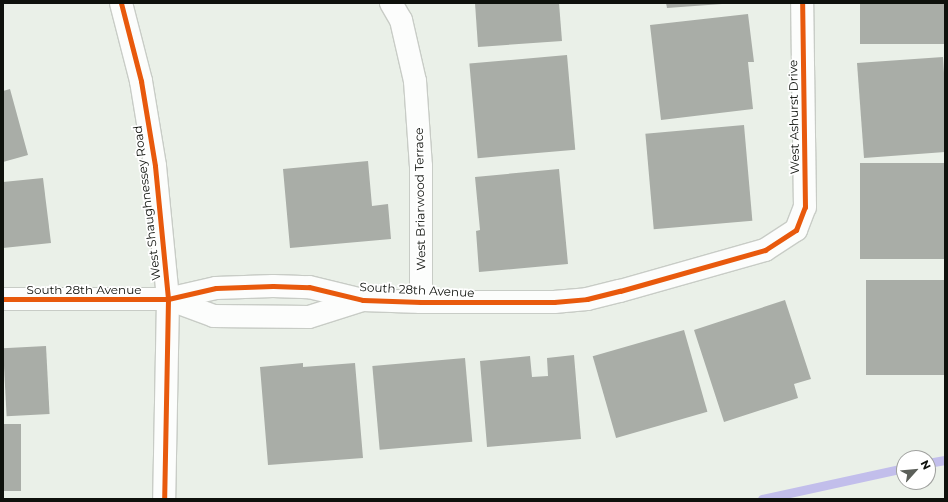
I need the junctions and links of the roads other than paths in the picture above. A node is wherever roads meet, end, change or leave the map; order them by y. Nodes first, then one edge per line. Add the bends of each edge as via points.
1 (121, 3) edge
2 (392, 3) edge
3 (802, 3) edge
4 (796, 230) joint
5 (273, 286) junction
6 (3, 299) edge
7 (168, 300) junction
8 (363, 300) junction
9 (421, 302) junction
10 (274, 316) junction
11 (164, 499) edge

1 - 7 street, West Shaughnessey Road via 141,82 155,166
2 - 9 street, West Briarwood Terrace via 401,20 415,81 421,166
3 - 4 street, West Ashurst Drive via 805,207
4 - 9 street, South 28th Avenue via 765,250 587,299 554,302
5 - 7 street, South 28th Avenue via 216,288
5 - 8 street, South 28th Avenue via 309,287
5 - 10 street
6 - 7 street, South 28th Avenue
7 - 10 street, South 28th Avenue via 214,316
7 - 11 street, West Shaughnessey Road
8 - 9 street, South 28th Avenue
8 - 10 street, South 28th Avenue via 309,317

